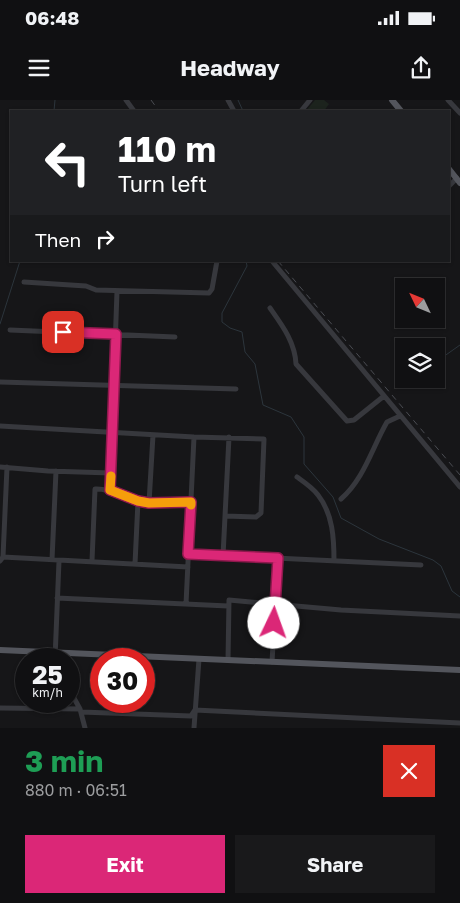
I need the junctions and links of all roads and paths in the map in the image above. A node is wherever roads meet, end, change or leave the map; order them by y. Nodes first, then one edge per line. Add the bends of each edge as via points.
1 (310, 100) edge
2 (392, 100) edge
3 (448, 100) edge
4 (302, 110) edge
5 (400, 110) edge
6 (460, 113) edge
7 (450, 170) edge
8 (458, 180) edge
9 (217, 262) edge
10 (273, 262) edge
11 (24, 282) dead end
12 (117, 291) junction
13 (270, 308) dead end
14 (10, 330) dead end
15 (116, 334) junction
16 (175, 337) dead end
17 (0, 382) edge
18 (114, 386) junction
19 (236, 388) dead end
20 (384, 396) junction
21 (400, 416) junction
22 (0, 426) edge
23 (112, 432) junction
24 (153, 435) junction
25 (194, 437) junction
26 (229, 437) junction
27 (0, 467) edge
28 (7, 467) junction
29 (56, 471) junction
30 (112, 473) junction
31 (297, 477) dead end
32 (460, 487) edge
33 (110, 490) junction
34 (341, 499) dead end
35 (138, 501) junction
36 (191, 502) junction
37 (149, 503) junction
38 (225, 516) junction
39 (188, 554) junction
40 (223, 556) junction
41 (278, 558) junction
42 (1, 559) edge
43 (52, 560) junction
44 (59, 561) junction
45 (92, 561) junction
46 (334, 561) junction
47 (135, 564) junction
48 (420, 566) dead end
49 (188, 567) junction
50 (57, 598) junction
51 (274, 603) junction
52 (186, 604) junction
53 (228, 606) junction
54 (460, 616) edge
55 (54, 648) edge
56 (0, 650) edge
57 (15, 652) edge
58 (80, 657) edge
59 (199, 659) junction
60 (228, 660) junction
61 (272, 662) junction
62 (460, 670) edge
63 (0, 708) edge
64 (15, 708) edge
65 (80, 710) joint
66 (195, 710) junction
67 (460, 723) edge
68 (85, 728) edge
69 (194, 728) edge

1 - 4 street
2 - 5 main road
3 - 6 street
7 - 8 main road
9 - 12 street via 209,293
10 - 20 street
11 - 12 street
12 - 15 street
13 - 20 street via 296,352 296,364 348,421 354,420
14 - 15 street
15 - 16 street
15 - 18 street
17 - 18 street
18 - 19 street
18 - 23 street
20 - 21 street
21 - 32 street
21 - 34 street via 387,422 370,459 350,491
22 - 23 street
23 - 24 street
23 - 30 street
24 - 25 street
24 - 37 street
25 - 26 street
25 - 36 street
26 - 38 street
26 - 38 street via 264,438 264,462 261,513 256,517
27 - 28 street
28 - 29 street
28 - 42 street
29 - 30 street
29 - 43 street
30 - 33 street
31 - 46 street via 319,495 330,518
33 - 35 street
33 - 45 street via 95,489
35 - 37 street
35 - 47 street
36 - 37 street
36 - 39 street
38 - 40 street
39 - 40 street
39 - 49 street
40 - 41 street
41 - 46 street
41 - 51 street
42 - 43 street
43 - 44 street
44 - 45 street
44 - 50 street
45 - 47 street
46 - 48 street
47 - 49 street
49 - 52 street
50 - 52 street
50 - 55 street
51 - 53 street via 228,600
51 - 54 street
51 - 61 street
52 - 53 street
53 - 60 street
56 - 57 main road
58 - 59 main road
59 - 60 main road
59 - 66 street
60 - 61 main road
61 - 62 main road
63 - 64 street
65 - 66 street via 191,716
65 - 68 street
66 - 67 street
66 - 69 street

